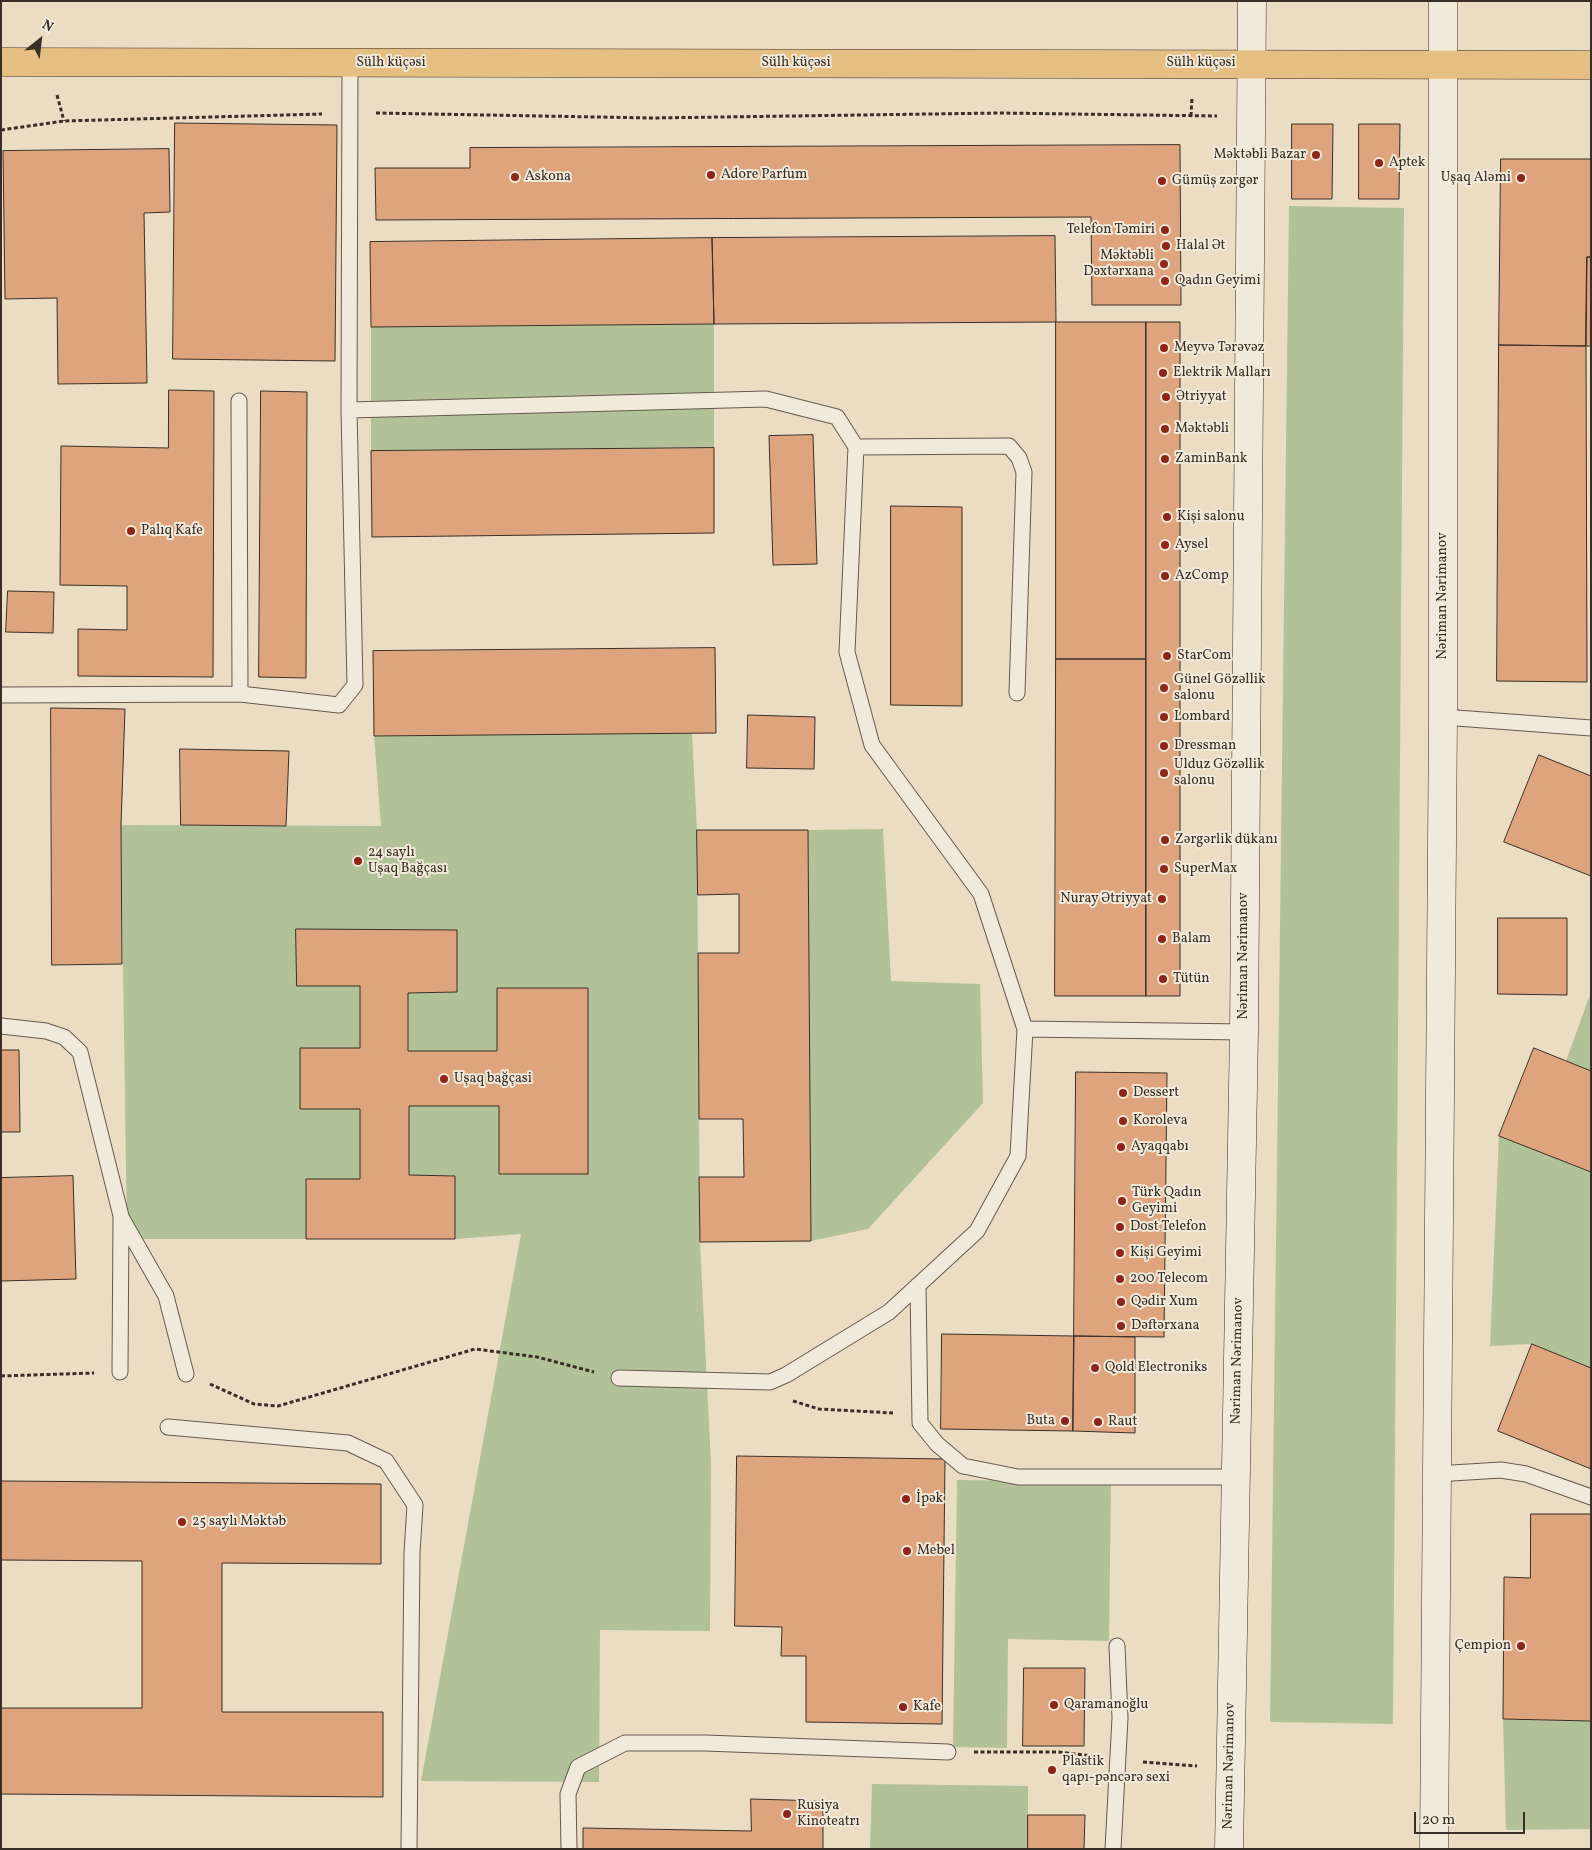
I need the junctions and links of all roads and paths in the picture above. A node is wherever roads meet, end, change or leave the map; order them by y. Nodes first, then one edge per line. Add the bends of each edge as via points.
1 (1252, 1) edge
2 (1443, 1) edge
3 (1, 62) edge
4 (350, 63) junction
5 (1251, 63) junction
6 (1443, 64) junction
7 (1591, 65) edge
8 (350, 113) junction
9 (1251, 117) junction
10 (1, 130) edge
11 (238, 401) dead end
12 (349, 410) junction
13 (856, 446) junction
14 (1017, 693) dead end
15 (240, 694) junction
16 (1, 695) edge
17 (1443, 717) junction
18 (1591, 728) edge
19 (1, 1026) edge
20 (1025, 1029) junction
21 (1244, 1032) junction
22 (120, 1216) junction
23 (918, 1285) junction
24 (120, 1372) joint
25 (186, 1374) joint
26 (1, 1376) edge
27 (619, 1378) joint
28 (770, 1382) junction
29 (920, 1415) junction
30 (168, 1426) dead end
31 (1436, 1474) junction
32 (1236, 1477) junction
33 (1591, 1497) edge
34 (1117, 1646) dead end
35 (948, 1752) dead end
36 (410, 1849) edge
37 (569, 1849) edge
38 (1113, 1849) edge
39 (1229, 1849) edge
40 (1434, 1849) edge

1 - 5 main road, Nəriman Nərimanov
2 - 6 main road, Nəriman Nərimanov
3 - 4 highway, Sülh küçəsi
4 - 5 highway, Sülh küçəsi
4 - 8 lane
5 - 6 highway, Sülh küçəsi
5 - 9 main road, Nəriman Nərimanov
6 - 7 highway, Sülh küçəsi
6 - 17 main road, Nəriman Nərimanov
8 - 9 path via 652,118 1000,113
8 - 10 path via 64,121
8 - 12 lane
9 - 21 main road, Nəriman Nərimanov
11 - 15 lane
12 - 13 lane via 766,399 837,417
12 - 15 lane via 356,685 339,705
13 - 14 lane via 1009,446 1019,458 1024,472
13 - 20 lane via 847,652 872,745 981,894
15 - 16 lane
17 - 18 lane
17 - 31 main road, Nəriman Nərimanov
19 - 22 lane via 46,1031 64,1037 80,1052
20 - 21 lane
20 - 23 lane via 1018,1156 977,1231
21 - 32 main road, Nəriman Nərimanov
22 - 24 lane
22 - 25 lane via 166,1296
23 - 28 lane via 889,1312
23 - 29 lane
24 - 26 path
25 - 27 path via 254,1404 278,1406 475,1349 537,1357
27 - 28 lane
28 - 29 path via 794,1403 819,1409
29 - 32 lane via 920,1423 937,1444 963,1466 1018,1477
30 - 36 lane via 348,1443 386,1461 415,1505
31 - 33 lane via 1501,1470 1526,1474
31 - 40 main road, Nəriman Nərimanov
32 - 39 main road, Nəriman Nərimanov
34 - 38 lane via 1120,1718
35 - 37 lane via 625,1743 578,1767 568,1794

